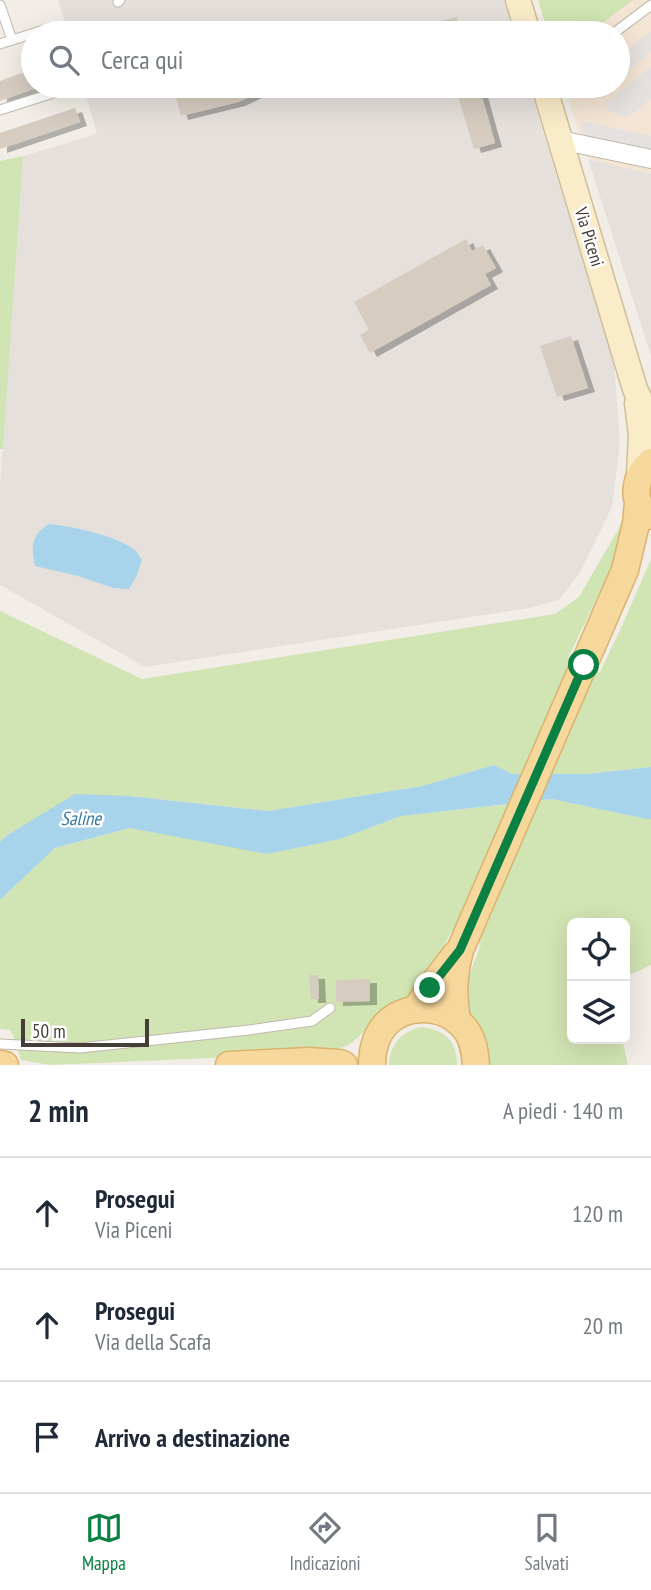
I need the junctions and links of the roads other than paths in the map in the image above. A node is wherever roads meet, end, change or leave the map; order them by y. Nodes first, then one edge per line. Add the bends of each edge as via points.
1 (518, 0) edge
2 (0, 5) edge
3 (651, 5) edge
4 (524, 21) edge
5 (630, 21) edge
6 (21, 37) edge
7 (12, 40) junction
8 (0, 44) edge
9 (38, 98) edge
10 (548, 98) edge
11 (0, 110) edge
12 (560, 140) junction
13 (651, 159) edge
14 (635, 389) junction
15 (651, 423) edge
16 (645, 469) edge
17 (645, 512) edge
18 (651, 542) edge
19 (625, 570) junction
20 (462, 944) junction
21 (330, 1008) dead end
22 (416, 1009) junction
23 (457, 1021) junction
24 (386, 1024) junction
25 (0, 1044) edge
26 (308, 1061) junction
27 (229, 1065) edge
28 (344, 1065) edge
29 (372, 1065) edge
30 (476, 1065) edge

1 - 4 main road
2 - 7 lane
3 - 5 lane
6 - 7 lane
7 - 8 lane
9 - 11 lane
10 - 12 main road, Via Piceni
12 - 13 street
12 - 14 main road, Via Piceni
14 - 15 main road, Via Piceni
14 - 16 main road, Via Piceni
16 - 17 main road via 636,485
17 - 19 main road via 636,524
18 - 19 main road
19 - 20 main road
20 - 22 main road
20 - 23 main road via 454,972
21 - 25 lane via 312,1021 249,1030 80,1048
22 - 23 main road via 445,1013
22 - 24 main road
23 - 30 main road via 468,1033
24 - 26 main road via 352,1047
24 - 29 main road via 372,1051
26 - 27 main road
26 - 28 main road

